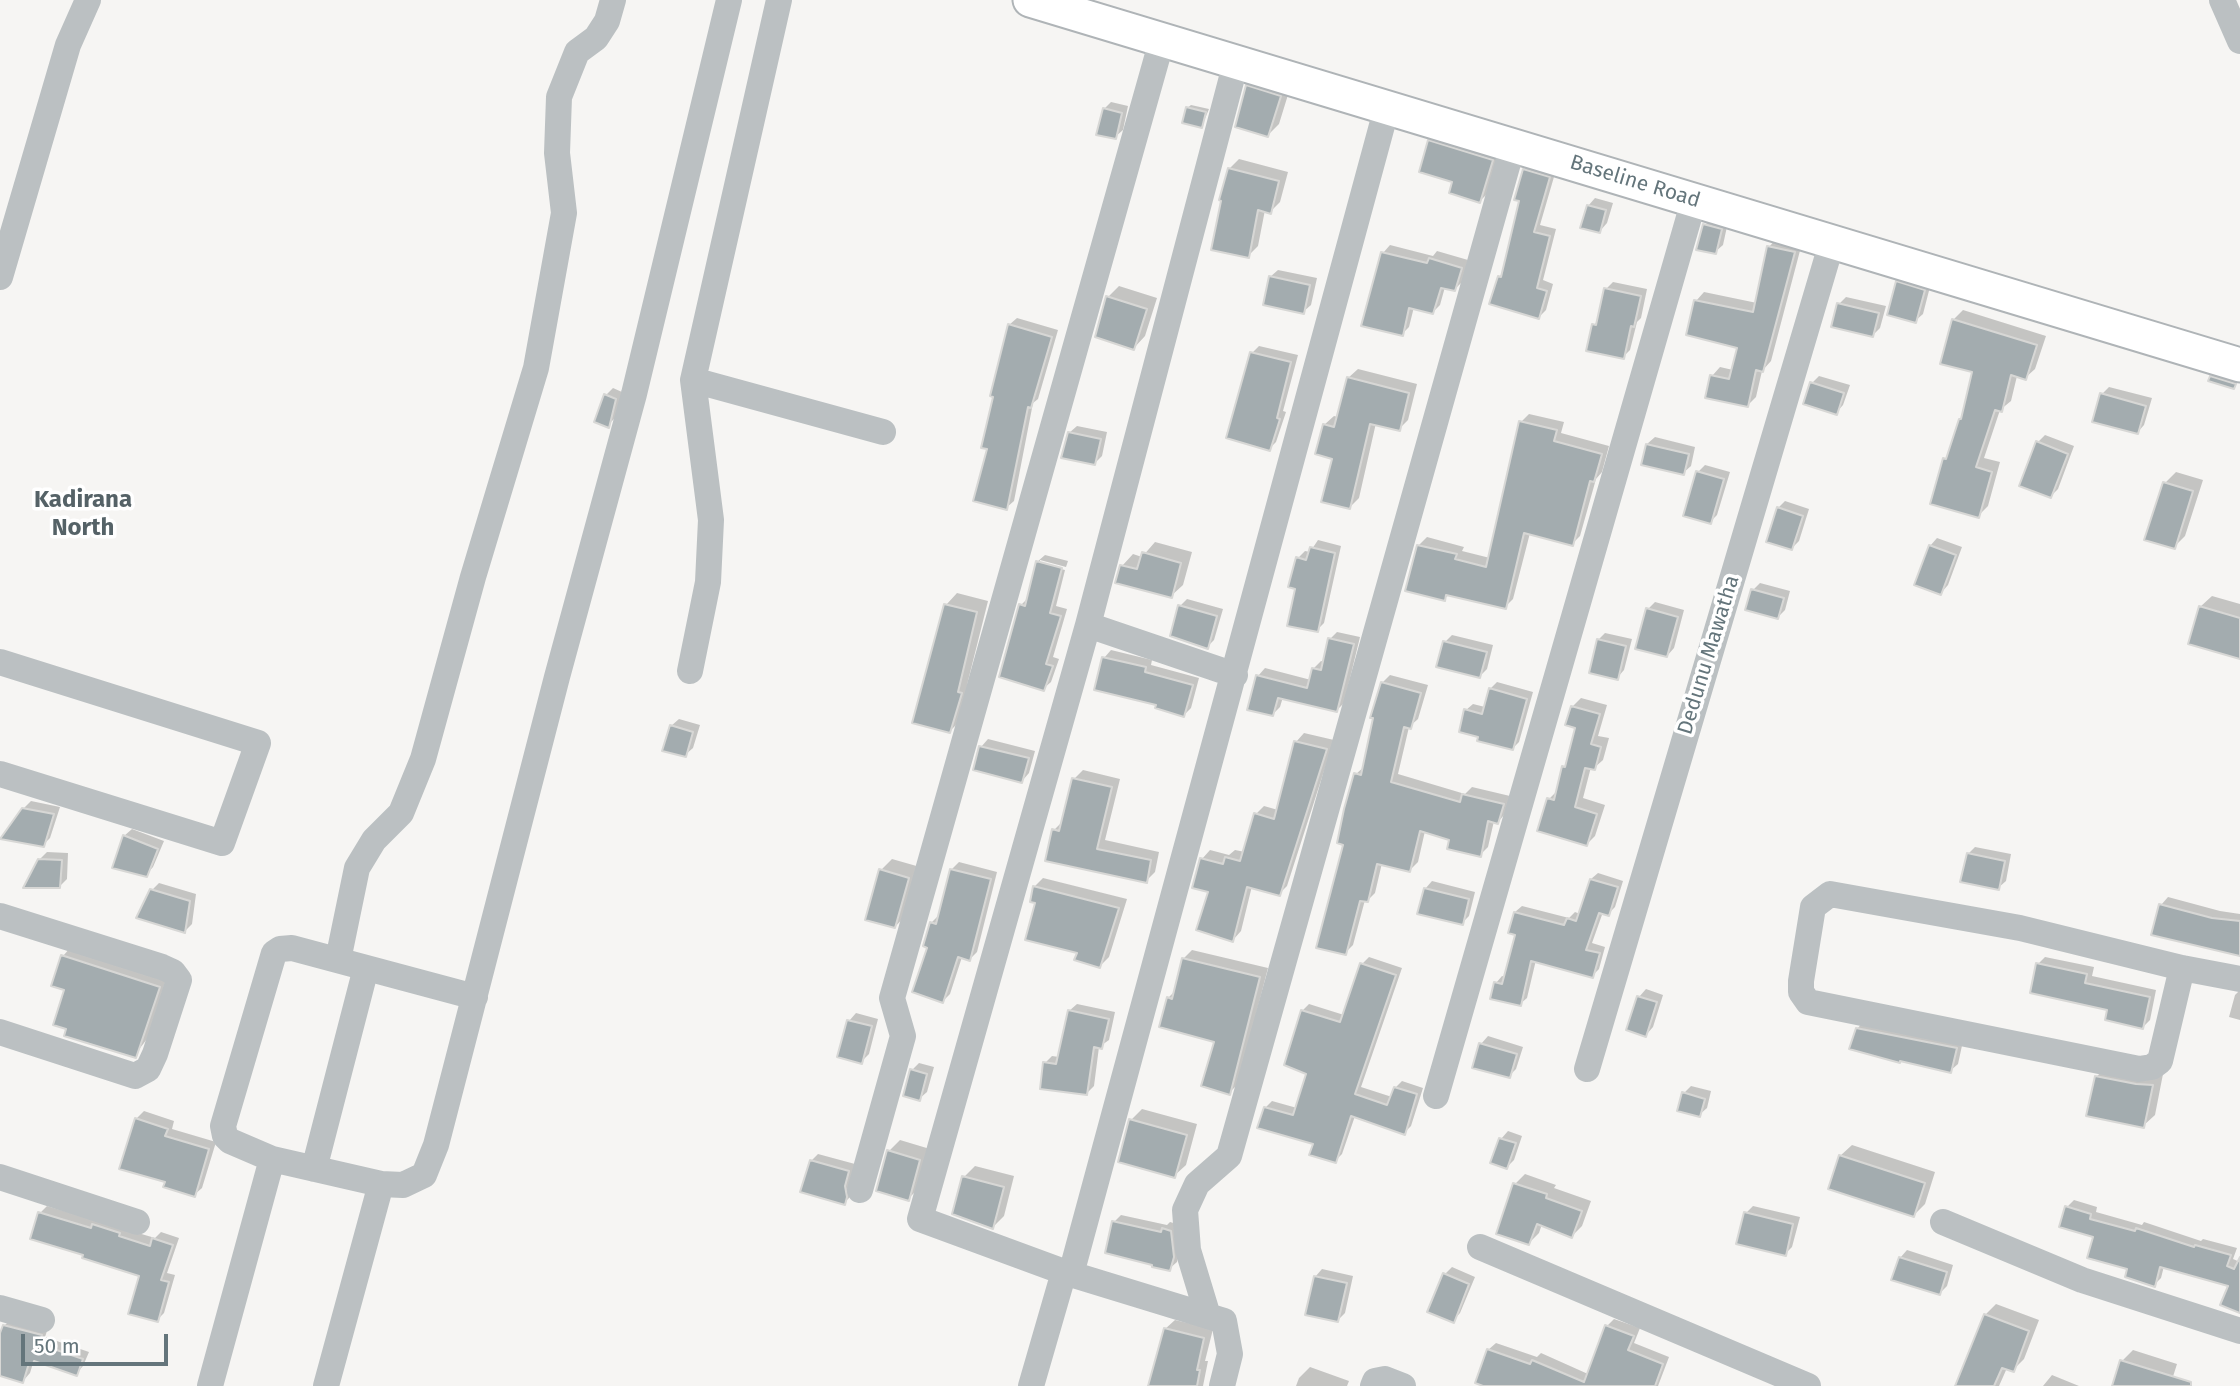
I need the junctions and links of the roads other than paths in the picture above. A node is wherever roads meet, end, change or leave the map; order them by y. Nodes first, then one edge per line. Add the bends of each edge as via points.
1 (88, 0) edge
2 (613, 0) edge
3 (729, 0) edge
4 (779, 0) edge
5 (1030, 0) edge
6 (2222, 0) edge
7 (1162, 40) junction
8 (2240, 41) edge
9 (1236, 62) junction
10 (1387, 107) junction
11 (1513, 145) junction
12 (1694, 200) junction
13 (1832, 242) junction
14 (0, 277) edge
15 (2240, 365) edge
16 (693, 380) junction
17 (883, 432) dead end
18 (1088, 625) junction
19 (0, 662) edge
20 (690, 671) dead end
21 (1235, 675) junction
22 (0, 774) edge
23 (0, 916) edge
24 (338, 960) junction
25 (366, 968) junction
26 (2182, 968) junction
27 (2240, 979) edge
28 (475, 997) junction
29 (0, 1032) edge
30 (1587, 1069) dead end
31 (1436, 1096) dead end
32 (272, 1159) junction
33 (314, 1169) junction
34 (0, 1177) edge
35 (381, 1184) junction
36 (860, 1191) dead end
37 (137, 1222) dead end
38 (1943, 1222) dead end
39 (1480, 1247) dead end
40 (1067, 1273) junction
41 (0, 1308) edge
42 (1208, 1316) junction
43 (42, 1320) dead end
44 (2240, 1331) edge
45 (210, 1386) edge
46 (326, 1386) edge
47 (1031, 1386) edge
48 (1222, 1386) edge
49 (1373, 1386) edge
50 (1403, 1386) edge
51 (1808, 1386) edge

1 - 14 street via 68,45
2 - 24 street via 596,38 577,51 559,97 557,153 564,214 536,368 423,759 401,813 374,840 358,868
3 - 28 street via 634,394
4 - 16 street
5 - 7 main road, Baseline Road
6 - 8 street
7 - 9 main road, Baseline Road
7 - 36 street via 892,998 903,1036
9 - 10 main road, Baseline Road
9 - 18 street
10 - 11 main road, Baseline Road
10 - 21 street
11 - 12 main road, Baseline Road
11 - 42 street via 1229,1156 1197,1184 1185,1210 1188,1250
12 - 13 main road, Baseline Road
12 - 31 street
13 - 15 main road, Baseline Road
13 - 30 street, Dedunu Mawatha
16 - 17 street
16 - 20 street via 711,520 708,582
18 - 21 street
18 - 40 street via 920,1219
19 - 22 street via 258,743 222,843
21 - 40 street
23 - 29 street via 162,967 179,980 155,1054 148,1069 135,1076
24 - 25 street
24 - 32 street via 292,948 280,949 271,959 223,1126 230,1141
25 - 28 street
25 - 33 street
26 - 26 street via 2020,928 1830,894 1813,907 1801,992 1808,1002 2139,1069 2160,1060
26 - 27 street
28 - 35 street via 424,1175 402,1185
32 - 33 street
32 - 45 street
33 - 35 street
34 - 37 street
35 - 46 street
38 - 44 street via 2082,1280
39 - 51 street
40 - 42 street
40 - 47 street
41 - 43 street
42 - 48 street via 1224,1321 1230,1354
49 - 50 street via 1385,1379

